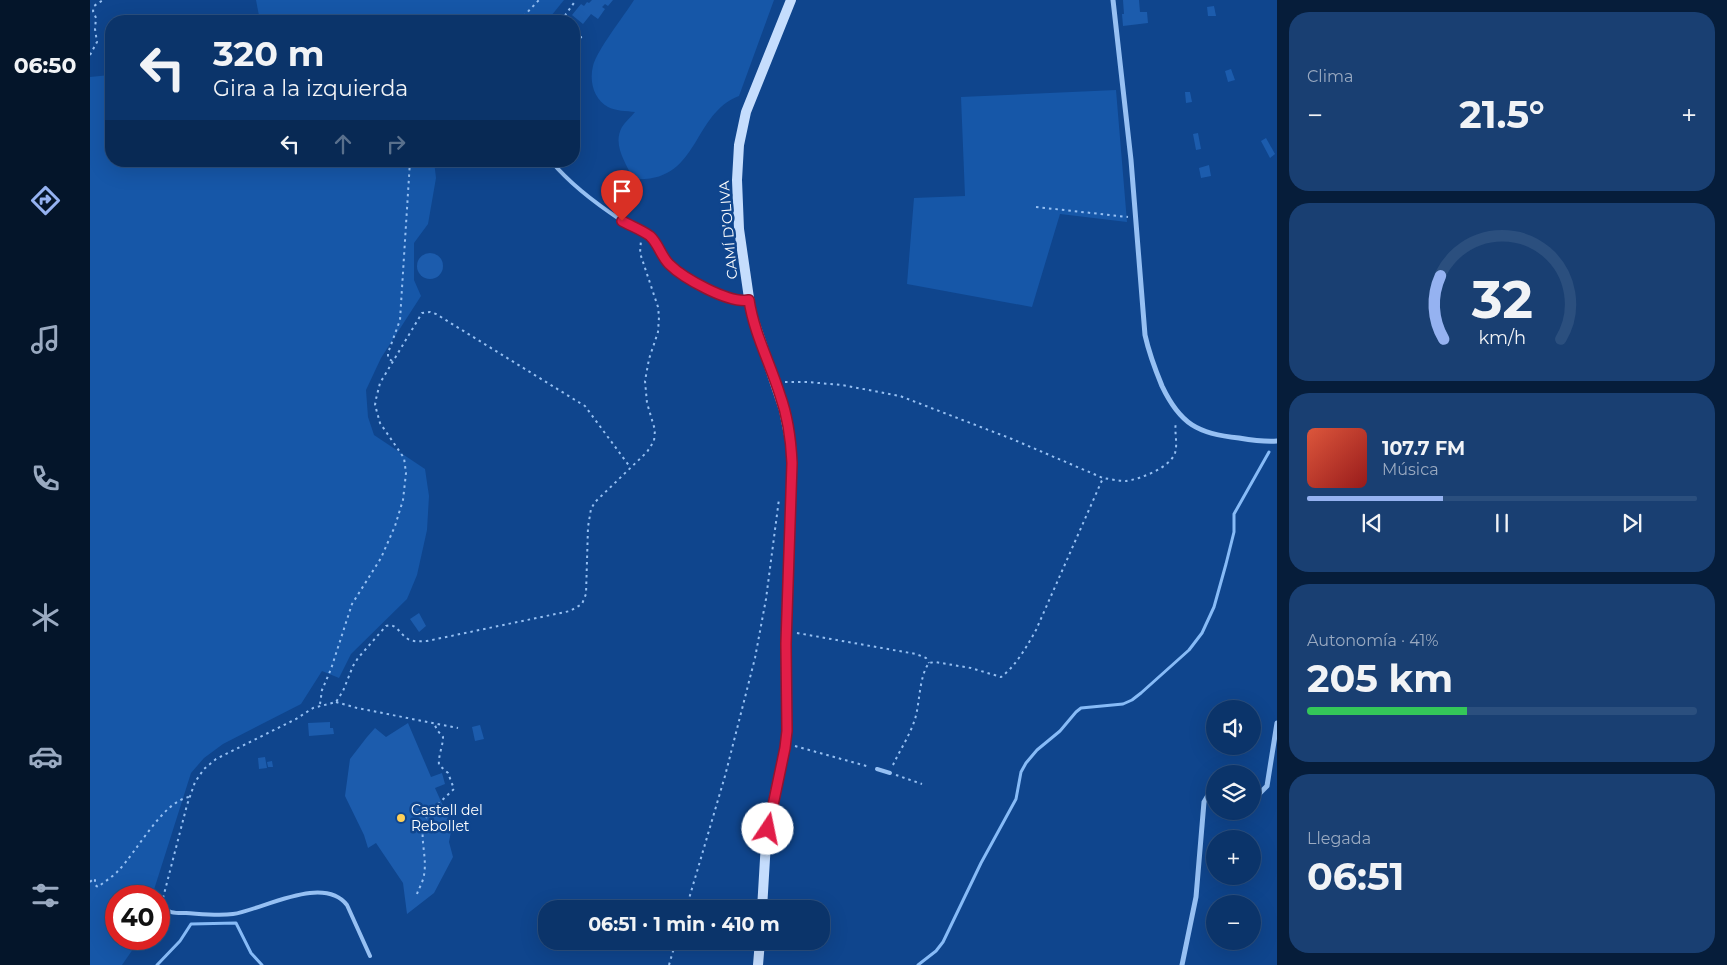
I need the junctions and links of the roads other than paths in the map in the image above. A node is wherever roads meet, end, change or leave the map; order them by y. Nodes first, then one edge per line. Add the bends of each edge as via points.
1 (791, 0) edge
2 (1113, 0) edge
3 (556, 167) edge
4 (749, 300) junction
5 (1277, 441) edge
6 (1277, 723) edge
7 (877, 769) road end
8 (890, 773) road end
9 (1261, 792) edge
10 (1206, 799) edge
11 (763, 900) edge
12 (170, 911) edge
13 (759, 950) edge
14 (370, 956) dead end
15 (758, 965) edge
16 (1182, 965) edge

1 - 4 street, CAMÍ D’OLIVA via 746,112 739,145 739,229
2 - 5 street via 1149,354 1180,416 1197,428 1238,438
3 - 4 lane via 580,191 645,233 669,264 683,276 723,296
4 - 11 street, CAMÍ D’OLIVA via 753,322 788,426 792,463 786,744 767,834
6 - 9 street via 1267,786
7 - 8 lane
10 - 16 street via 1196,897
12 - 14 lane via 232,914 289,896 330,894 341,898 347,905
13 - 15 street

